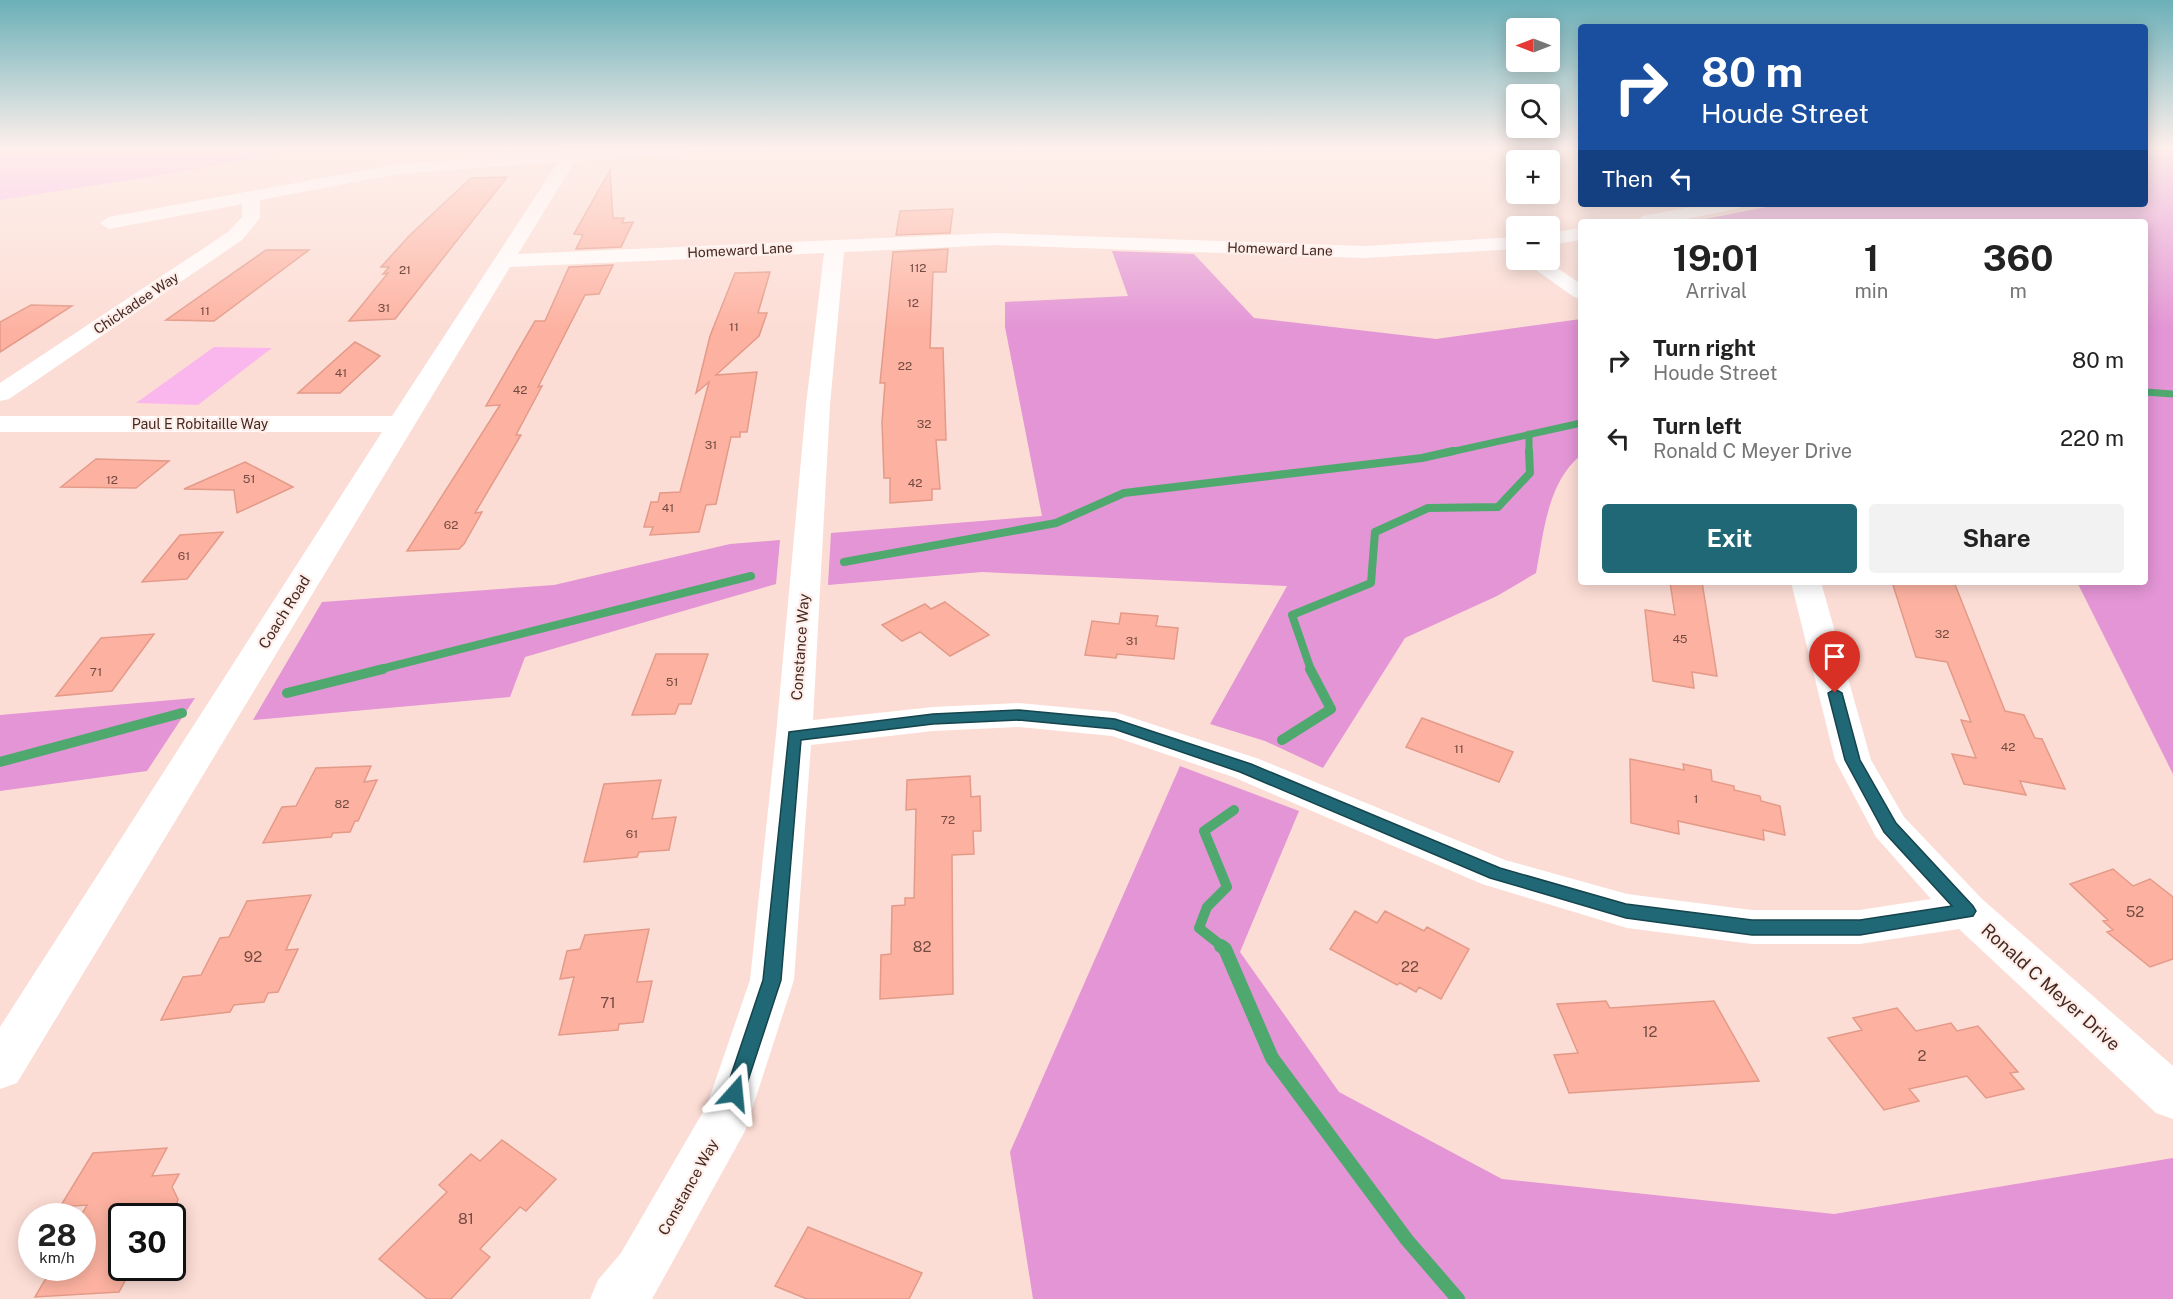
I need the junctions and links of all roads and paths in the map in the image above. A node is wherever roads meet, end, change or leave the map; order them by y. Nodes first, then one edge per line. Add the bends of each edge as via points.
1 (193, 208) edge
2 (250, 208) edge
3 (537, 208) edge
4 (1716, 208) edge
5 (1658, 219) edge
6 (109, 223) dead end
7 (1578, 234) edge
8 (1560, 237) edge
9 (835, 245) junction
10 (1506, 245) edge
11 (503, 261) junction
12 (1548, 270) edge
13 (1578, 291) edge
14 (0, 394) edge
15 (0, 424) edge
16 (400, 424) junction
17 (1807, 585) edge
18 (794, 735) junction
19 (1967, 911) junction
20 (6, 1051) edge
21 (2173, 1097) edge
22 (616, 1299) edge

1 - 6 street
2 - 14 street, Chickadee Way via 250,218 235,236
3 - 11 street, Coach Road
4 - 5 street
7 - 8 street
9 - 10 street, Homeward Lane via 994,239 1364,252
9 - 11 street, Homeward Lane
9 - 18 street, Constance Way via 818,405
11 - 16 street, Coach Road
12 - 13 street
15 - 16 street, Paul E Robitaille Way
16 - 20 street, Coach Road
17 - 19 street, Ronald C Meyer Drive via 1852,760 1890,827
18 - 19 street via 933,719 1019,715 1115,724 1246,768 1496,873 1626,911 1752,927 1860,927
18 - 22 street, Constance Way via 772,980 728,1115 640,1272
19 - 21 street, Ronald C Meyer Drive

